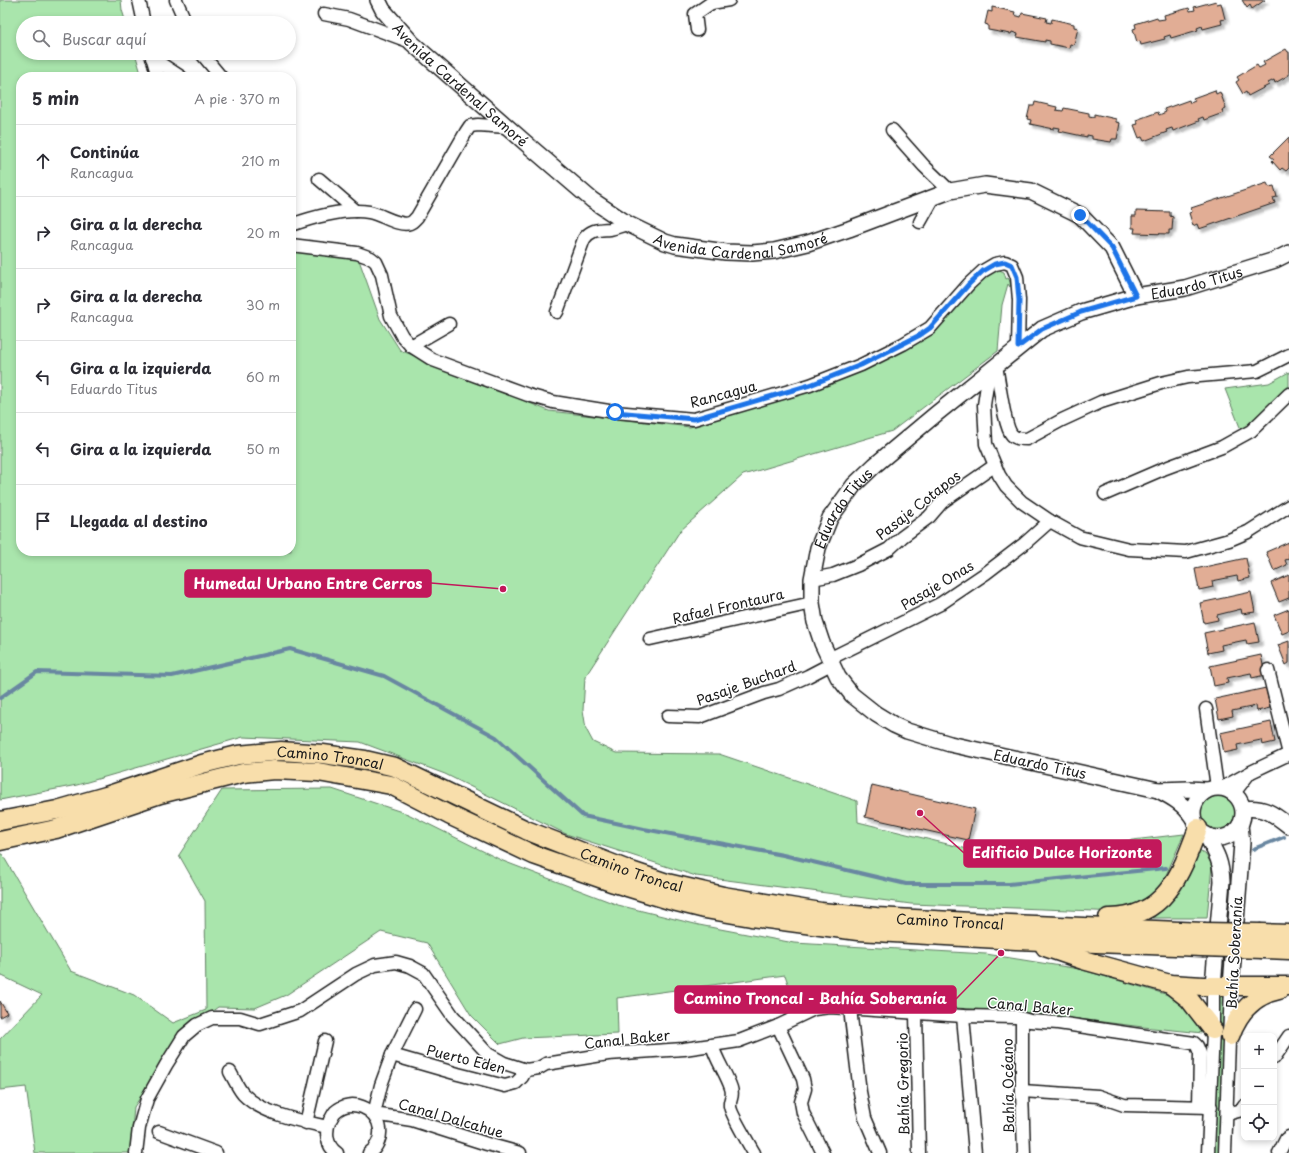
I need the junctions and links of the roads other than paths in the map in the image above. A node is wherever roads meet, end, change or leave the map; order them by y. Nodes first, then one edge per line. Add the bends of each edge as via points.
1 (139, 0) edge
2 (176, 0) edge
3 (378, 0) edge
4 (729, 0) edge
5 (713, 2) edge
6 (324, 14) dead end
7 (142, 16) edge
8 (183, 16) edge
9 (697, 30) dead end
10 (412, 43) junction
11 (153, 60) edge
12 (159, 60) edge
13 (207, 60) edge
14 (157, 72) edge
15 (174, 72) edge
16 (217, 72) edge
17 (507, 127) junction
18 (892, 130) dead end
19 (319, 179) dead end
20 (950, 191) junction
21 (934, 197) junction
22 (356, 211) junction
23 (920, 222) dead end
24 (296, 223) edge
25 (628, 224) junction
26 (296, 246) edge
27 (1289, 253) edge
28 (1136, 296) junction
29 (557, 312) dead end
30 (449, 324) dead end
31 (411, 346) junction
32 (1018, 347) junction
33 (1289, 355) edge
34 (993, 369) junction
35 (1289, 394) edge
36 (994, 466) junction
37 (1105, 494) dead end
38 (1289, 506) edge
39 (1050, 521) junction
40 (812, 579) junction
41 (812, 603) junction
42 (650, 639) dead end
43 (830, 662) junction
44 (1268, 670) dead end
45 (1206, 709) dead end
46 (668, 716) dead end
47 (1289, 754) edge
48 (1158, 790) junction
49 (1220, 790) junction
50 (1244, 809) junction
51 (0, 821) edge
52 (1240, 825) junction
53 (1289, 826) edge
54 (1199, 827) junction
55 (0, 841) edge
56 (972, 922) junction
57 (1289, 934) edge
58 (1016, 940) junction
59 (1203, 940) junction
60 (1262, 941) junction
61 (1289, 950) edge
62 (1170, 984) junction
63 (1213, 985) junction
64 (1231, 986) junction
65 (1289, 987) edge
66 (415, 1009) dead end
67 (850, 1009) junction
68 (916, 1014) junction
69 (963, 1016) junction
70 (1022, 1020) junction
71 (778, 1026) junction
72 (1213, 1030) junction
73 (1230, 1036) junction
74 (1289, 1036) edge
75 (325, 1041) dead end
76 (712, 1045) junction
77 (1277, 1054) edge
78 (392, 1055) junction
79 (526, 1070) junction
80 (230, 1072) dead end
81 (1022, 1091) junction
82 (1205, 1107) junction
83 (1241, 1110) edge
84 (374, 1114) junction
85 (1227, 1114) junction
86 (306, 1123) junction
87 (327, 1127) junction
88 (159, 1132) dead end
89 (1289, 1137) edge
90 (136, 1153) edge
91 (216, 1153) edge
92 (337, 1153) edge
93 (369, 1153) edge
94 (520, 1153) edge
95 (754, 1153) edge
96 (823, 1153) edge
97 (880, 1153) edge
98 (920, 1153) edge
99 (975, 1153) edge
100 (1024, 1153) edge
101 (1208, 1153) edge
102 (1225, 1153) edge
103 (1279, 1153) edge

1 - 7 street
2 - 8 street
3 - 10 street, Avenida Cardenal Samoré via 383,10
4 - 5 street
5 - 9 street via 696,14
6 - 10 street via 349,19
10 - 17 street, Avenida Cardenal Samoré
11 - 14 street
12 - 15 street
13 - 16 street
17 - 22 street via 470,126 412,223 404,224 370,212
17 - 25 street, Avenida Cardenal Samoré via 592,200
18 - 20 street
19 - 22 street
20 - 21 street, Avenida Cardenal Samoré
20 - 28 street, Avenida Cardenal Samoré via 985,186 1032,191 1080,215 1112,248
21 - 23 street
21 - 25 street, Avenida Cardenal Samoré via 849,229 774,251 726,252 675,245
22 - 24 street via 317,216
25 - 29 street via 588,233
26 - 31 street, Rancagua via 357,253 376,262 382,275 391,316
27 - 28 street, Eduardo Titus via 1275,260 1185,288
28 - 32 street, Eduardo Titus via 1081,312 1055,323 1042,329
30 - 31 street
31 - 32 street, Rancagua via 433,360 553,402 615,412 694,419 810,385 861,365 903,344 930,328 983,271 1005,262 1012,265 1017,277
32 - 34 street, Eduardo Titus
33 - 34 street via 1257,371 1188,377 1101,402 1027,439 1012,435
34 - 36 street via 984,405 986,444
34 - 40 street, Eduardo Titus via 854,485 830,518 818,548
35 - 37 street via 1251,431 1234,441
36 - 39 street via 1006,486 1022,502
36 - 40 street, Pasaje Cotapos via 942,502 929,517 888,549 858,566
38 - 39 street via 1259,526 1229,540 1186,552 1130,549 1101,543 1079,537
39 - 43 street, Pasaje Onas via 986,573 940,604
40 - 41 street, Eduardo Titus
41 - 42 street, Rafael Frontaura
41 - 43 street, Eduardo Titus via 815,622
43 - 46 street, Pasaje Buchard via 808,676 779,689 700,717
43 - 48 street, Eduardo Titus via 852,695 876,714 907,731 950,744
44 - 47 street
45 - 49 street
47 - 49 street via 1250,772
48 - 49 street, Eduardo Titus
48 - 54 street, Eduardo Titus via 1185,806
49 - 50 street via 1240,800
49 - 54 street via 1198,798 1194,808
50 - 52 street
50 - 53 street via 1255,807 1266,810
51 - 56 main road, Camino Troncal via 57,810 238,755 281,751 323,754 394,767 526,830 667,883 723,896 821,912
52 - 54 street via 1234,833 1215,838
52 - 64 street, Bahía Soberanía via 1242,843
54 - 56 main road via 1186,862 1166,893 1144,912 1135,916 1002,918
54 - 63 street, Bahía Soberanía via 1218,856 1221,867
55 - 58 main road, Camino Troncal via 56,829 160,794 243,773 274,770 318,772 390,785 534,855 614,884 705,909 858,931
56 - 59 main road, Camino Troncal
57 - 60 main road, Camino Troncal
58 - 59 main road, Camino Troncal
58 - 62 main road
59 - 60 main road, Camino Troncal, bridge
60 - 61 main road, Camino Troncal
62 - 63 main road
62 - 72 main road via 1189,999
63 - 64 main road
63 - 72 street, Bahía Soberanía
64 - 65 main road
64 - 73 street, Bahía Soberanía
65 - 73 main road via 1265,994 1249,1005 1237,1020
66 - 78 street
67 - 68 street, Canal Baker
67 - 71 street, Canal Baker via 814,1009
67 - 97 street via 865,1118
68 - 69 street, Canal Baker
68 - 98 street, Bahía Gregorio
69 - 70 street, Canal Baker via 1016,1017
69 - 99 street
70 - 81 street, Bahía Océano
70 - 82 street, Canal Baker via 1194,1043 1200,1053
71 - 76 street, Canal Baker via 739,1041
71 - 96 street via 803,1078 803,1113
72 - 82 street, Bahía Soberanía
73 - 85 street, Bahía Soberanía
74 - 77 street
75 - 86 street
76 - 79 street, Canal Baker via 608,1054 546,1064
76 - 95 street via 732,1089 730,1106 733,1114
78 - 79 street, Puerto Eden via 505,1086 516,1083
78 - 84 street
79 - 90 street via 504,1063 488,1054 453,1016 423,974 410,966 396,962 375,965 356,974 300,1011 260,1024 240,1018 212,1018 197,1025 184,1036 147,1099 139,1128
80 - 86 street via 243,1094 266,1110
81 - 82 street via 1098,1096 1124,1106
81 - 100 street, Bahía Océano
82 - 101 street, Bahía Soberanía
83 - 85 street
84 - 87 street, Canal Dalcahue via 366,1108 346,1106 334,1112
84 - 93 street, Canal Dalcahue via 380,1130 378,1144
84 - 94 street, Canal Dalcahue via 412,1120
85 - 102 street, Bahía Soberanía
86 - 87 street
87 - 92 street via 329,1143
88 - 91 street
89 - 103 street via 1286,1138

